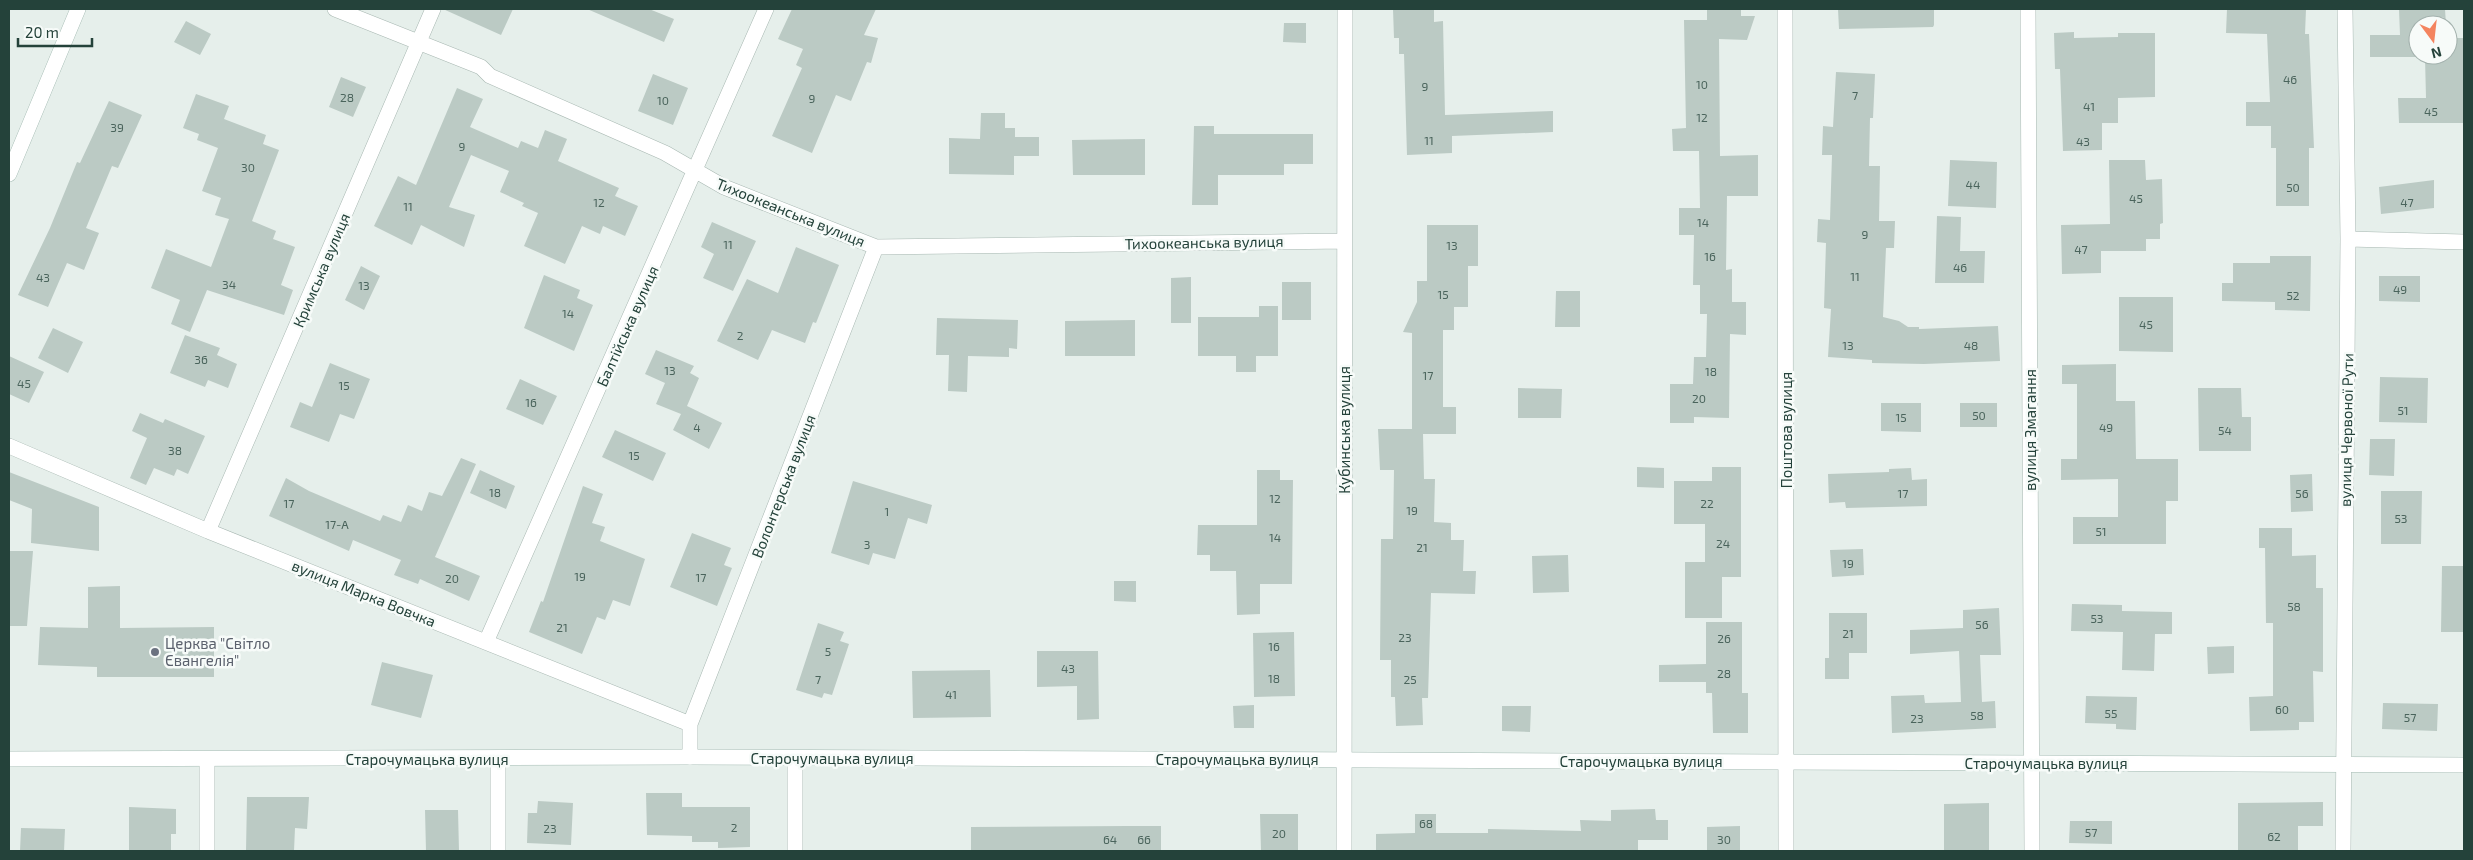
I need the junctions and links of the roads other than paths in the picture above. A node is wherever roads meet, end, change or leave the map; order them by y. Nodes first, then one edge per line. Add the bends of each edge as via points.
1 (78, 9) edge
2 (335, 9) edge
3 (433, 9) edge
4 (766, 9) edge
5 (1345, 9) edge
6 (1785, 9) edge
7 (2028, 9) edge
8 (2345, 9) edge
9 (419, 41) junction
10 (696, 171) junction
11 (9, 174) edge
12 (2348, 239) junction
13 (1344, 241) junction
14 (2464, 242) edge
15 (876, 247) junction
16 (9, 446) edge
17 (208, 531) junction
18 (486, 642) junction
19 (690, 724) junction
20 (690, 757) junction
21 (498, 758) junction
22 (795, 758) junction
23 (9, 759) edge
24 (207, 759) junction
25 (1344, 759) junction
26 (1786, 762) junction
27 (2032, 762) junction
28 (2342, 764) junction
29 (2464, 765) edge
30 (207, 851) edge
31 (498, 851) edge
32 (795, 851) edge
33 (1344, 851) edge
34 (1786, 851) edge
35 (2032, 851) edge
36 (2343, 851) edge

1 - 11 street
2 - 9 street, Тихоокеанська вулиця
3 - 9 street, Кримська вулиця
4 - 10 street, Балтійська вулиця
5 - 13 street, Кубинська вулиця
6 - 26 street, Поштова вулиця
7 - 27 street, вулиця Змагання
8 - 12 street, вулиця Червоної Рути
9 - 10 street, Тихоокеанська вулиця via 665,153
9 - 17 street, Кримська вулиця
10 - 15 street, Тихоокеанська вулиця via 724,187
10 - 18 street, Балтійська вулиця
12 - 14 street
12 - 28 street, вулиця Червоної Рути
13 - 15 street, Тихоокеанська вулиця
13 - 25 street, Кубинська вулиця
15 - 19 street, Волонтерська вулиця
16 - 17 street, вулиця Марка Вовчка
17 - 18 street, вулиця Марка Вовчка
18 - 19 street, вулиця Марка Вовчка
19 - 20 street
20 - 21 street, Старочумацька вулиця
20 - 22 street, Старочумацька вулиця
21 - 24 street, Старочумацька вулиця
21 - 31 street
22 - 25 street, Старочумацька вулиця
22 - 32 street
23 - 24 street, Старочумацька вулиця
24 - 30 street
25 - 26 street, Старочумацька вулиця
25 - 33 street, Кубинська вулиця
26 - 27 street, Старочумацька вулиця
26 - 34 street, Поштова вулиця
27 - 28 street, Старочумацька вулиця
27 - 35 street, вулиця Змагання
28 - 29 street, Старочумацька вулиця
28 - 36 street, вулиця Червоної Рути

